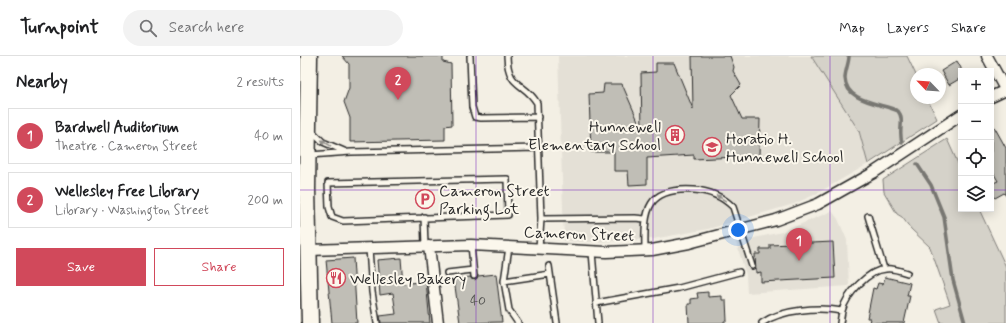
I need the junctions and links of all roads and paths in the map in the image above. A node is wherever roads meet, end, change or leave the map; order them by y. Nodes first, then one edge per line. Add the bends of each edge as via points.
1 (309, 56) edge
2 (470, 56) edge
3 (507, 56) edge
4 (987, 56) edge
5 (1006, 90) edge
6 (994, 96) edge
7 (538, 117) junction
8 (958, 117) edge
9 (308, 124) junction
10 (538, 148) junction
11 (351, 152) junction
12 (307, 155) junction
13 (868, 216) dead end
14 (424, 217) junction
15 (541, 219) junction
16 (645, 219) junction
17 (741, 229) junction
18 (471, 245) junction
19 (427, 246) junction
20 (510, 246) junction
21 (369, 248) junction
22 (539, 248) junction
23 (309, 250) junction
24 (645, 250) junction
25 (592, 252) junction
26 (549, 266) dead end
27 (752, 266) dead end
28 (884, 269) junction
29 (473, 270) junction
30 (739, 272) dead end
31 (447, 273) dead end
32 (908, 273) dead end
33 (550, 274) junction
34 (474, 276) dead end
35 (504, 281) junction
36 (596, 302) junction
37 (842, 311) junction
38 (310, 323) edge
39 (377, 323) edge
40 (438, 323) edge
41 (518, 323) edge
42 (557, 323) edge
43 (598, 323) edge
44 (762, 323) edge
45 (840, 323) edge

1 - 9 main road
2 - 7 lane via 472,108 475,116
3 - 7 lane via 512,79 535,100
4 - 5 street
5 - 6 street
7 - 10 lane
8 - 17 street, Cameron Street via 873,173 829,198 792,215
11 -> 9 lane via 323,142
9 - 12 main road
10 - 11 lane
10 - 15 lane
11 - 12 lane
12 - 23 main road
13 - 28 lane
14 - 14 lane via 508,215 507,179 328,183 330,212 332,217 339,221
14 - 19 lane
15 - 16 lane
15 - 22 lane
17 -> 16 lane via 736,212 729,203 714,194 702,191 675,189 665,192 652,203
16 - 24 lane
17 - 24 street, Cameron Street via 689,243
17 - 27 lane
18 - 19 street, Cameron Street
18 - 20 street, Cameron Street
18 - 29 lane
19 - 21 street, Cameron Street
19 - 40 street
20 - 22 street, Cameron Street
20 - 35 lane
21 - 23 street, Cameron Street
21 - 39 lane
22 - 25 street, Cameron Street
23 - 38 main road
24 - 25 street, Cameron Street
25 - 36 lane
26 - 33 lane
28 - 32 lane
28 - 37 lane via 855,288 848,296
29 - 31 lane
29 - 34 lane
30 - 36 lane via 679,288
33 - 35 lane
33 - 42 lane
35 - 41 lane via 508,310
36 - 43 lane
37 - 44 lane via 810,309
37 - 45 lane

